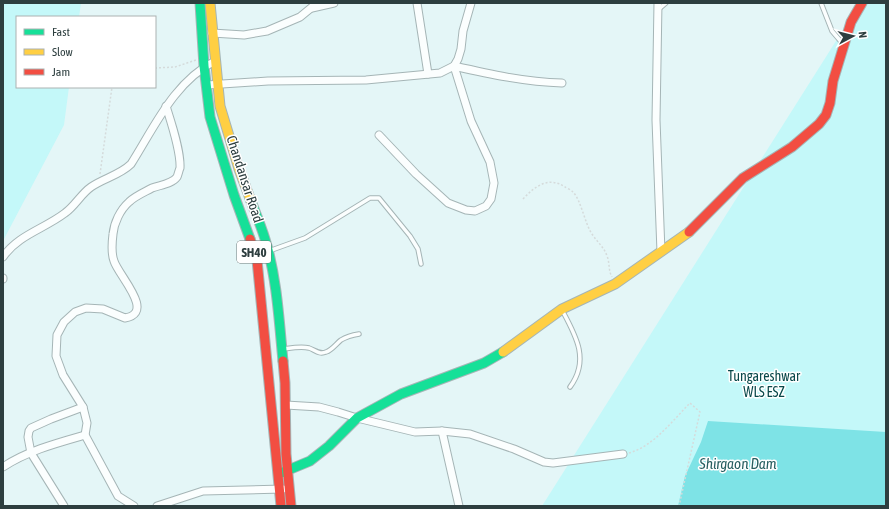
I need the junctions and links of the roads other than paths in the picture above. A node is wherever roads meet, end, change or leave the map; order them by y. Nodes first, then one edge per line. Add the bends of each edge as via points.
1 (200, 3) edge
2 (210, 3) edge
3 (317, 3) edge
4 (334, 3) edge
5 (418, 3) edge
6 (471, 3) edge
7 (658, 3) edge
8 (666, 3) edge
9 (821, 3) edge
10 (862, 3) edge
11 (310, 9) junction
12 (657, 11) junction
13 (212, 33) junction
14 (843, 44) junction
15 (215, 61) junction
16 (204, 66) junction
17 (454, 66) junction
18 (428, 74) junction
19 (562, 83) dead end
20 (218, 84) junction
21 (207, 85) junction
22 (166, 106) junction
23 (379, 135) dead end
24 (268, 252) junction
25 (661, 252) junction
26 (3, 258) edge
27 (421, 264) dead end
28 (562, 309) junction
29 (359, 334) dead end
30 (282, 349) junction
31 (570, 387) dead end
32 (286, 406) junction
33 (83, 407) junction
34 (357, 418) junction
35 (442, 431) junction
36 (85, 435) junction
37 (31, 453) junction
38 (623, 454) road end
39 (3, 467) edge
40 (287, 472) junction
41 (278, 474) junction
42 (279, 489) junction
43 (289, 489) junction
44 (64, 506) edge
45 (134, 506) edge
46 (157, 506) edge
47 (281, 506) edge
48 (291, 506) edge
49 (459, 506) edge

1 - 16 main road, Chandansar Road / SH40
2 - 13 main road
3 - 11 street
4 - 11 street
5 - 18 street
6 - 17 street via 461,49
7 - 12 street
8 - 12 lane
9 - 14 lane via 832,31
10 - 14 main road
11 - 13 street via 300,17 267,31 244,35
12 - 25 street via 656,120
13 - 15 main road
14 - 25 main road via 830,103 826,115 819,124 792,147 743,178 687,234
15 - 16 street
15 - 20 main road
16 - 21 main road, Chandansar Road / SH40
16 - 22 street via 181,87
17 - 18 street via 440,73
17 - 19 street via 498,76 543,83
17 - 23 street via 471,121 490,162 494,183 491,199 486,206 475,211 448,203
18 - 20 street via 366,80
20 - 21 street
20 - 24 main road via 220,106
21 - 41 main road, Chandansar Road / SH40 via 210,117 257,260
22 - 26 street via 126,169 89,188 66,212 24,236
22 - 33 street via 179,158 178,176 129,201 120,213 113,232 113,260 135,296 136,311 125,318 103,309 86,308 75,312 64,322 57,336 56,356 63,375
24 - 27 lane via 304,238 370,198 379,198 410,236 418,249
24 - 30 main road
25 - 28 main road via 615,284
28 - 31 lane via 576,336 580,353 579,370
28 - 34 main road via 496,357 401,394
29 - 30 lane via 342,340 323,353 303,347
30 - 32 main road
32 - 34 street via 319,408
32 - 40 main road
33 - 36 street
33 - 37 street via 31,428 28,431
34 - 35 street via 414,432
34 - 40 main road via 310,461
35 - 38 street via 470,434 544,462
35 - 49 street
36 - 37 street
36 - 45 street via 118,496
37 - 39 street
37 - 44 street
40 - 41 main road
40 - 43 main road
41 - 42 main road, Chandansar Road / SH40
42 - 43 street
42 - 46 street via 203,492
42 - 47 main road, Chandansar Road / SH40
43 - 48 main road

